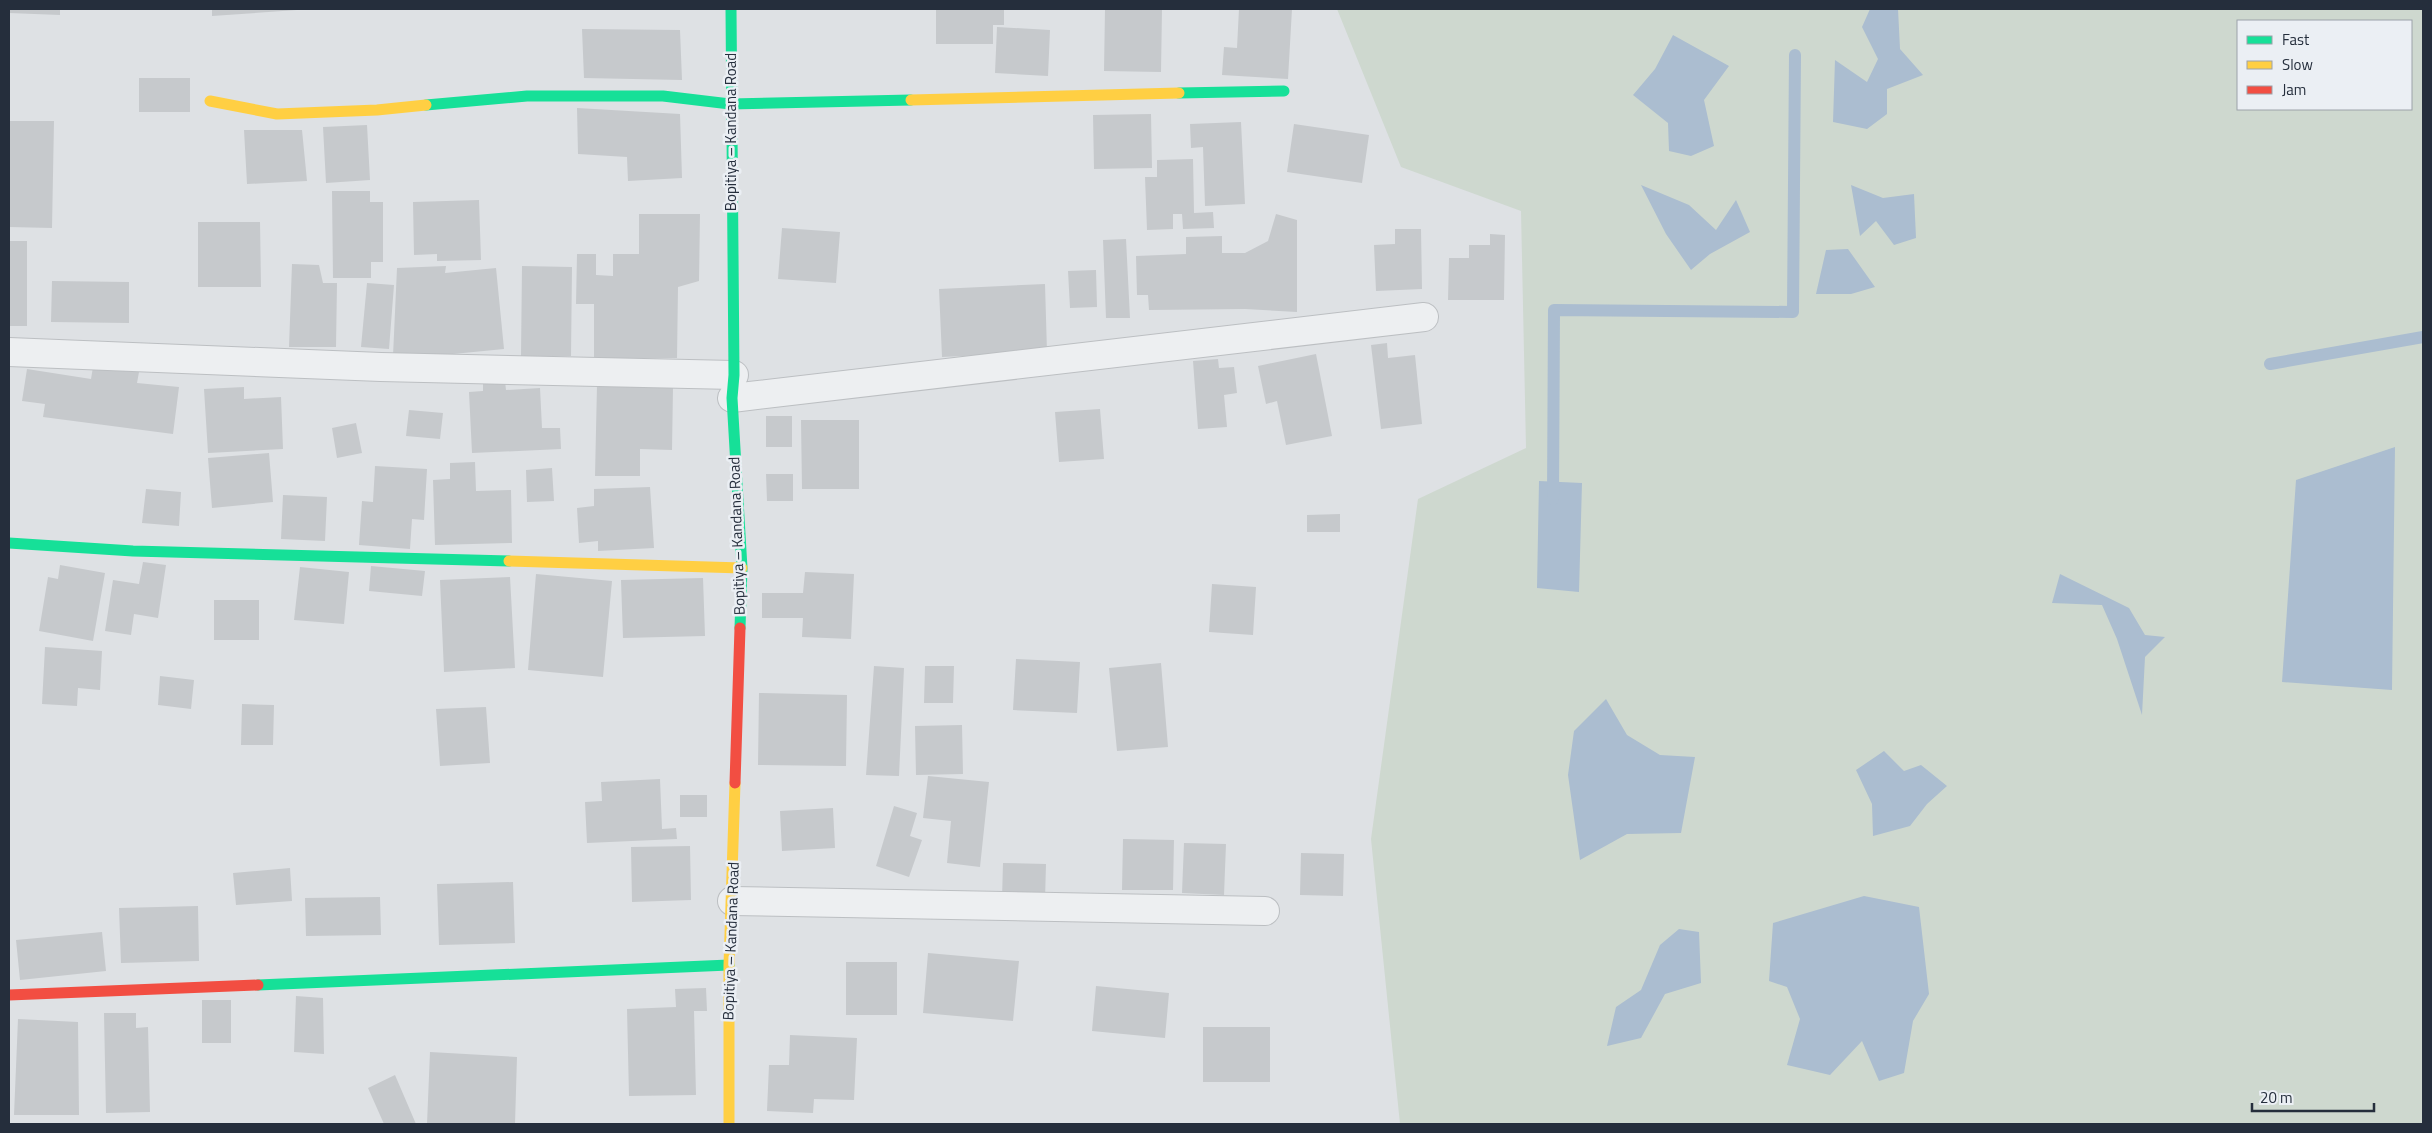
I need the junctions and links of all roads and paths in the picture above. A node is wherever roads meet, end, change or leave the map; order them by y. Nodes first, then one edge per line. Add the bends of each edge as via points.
1 (731, 9) edge
2 (1284, 91) dead end
3 (210, 101) dead end
4 (730, 104) junction
5 (1424, 317) dead end
6 (9, 352) edge
7 (733, 387) junction
8 (9, 543) edge
9 (742, 568) junction
10 (732, 901) junction
11 (1265, 911) dead end
12 (729, 965) junction
13 (9, 994) edge
14 (729, 1124) edge

1 - 4 street, Bopitiya – Kandana Road
2 - 4 street
3 - 4 street via 277,114 377,110 527,96 663,96
4 - 7 street, Bopitiya – Kandana Road
5 - 7 street
6 - 7 street via 381,367
7 - 9 street, Bopitiya – Kandana Road
8 - 9 street via 133,551
9 - 10 street, Bopitiya – Kandana Road
10 - 11 street
10 - 12 street, Bopitiya – Kandana Road
12 - 13 street
12 - 14 street, Bopitiya – Kandana Road

